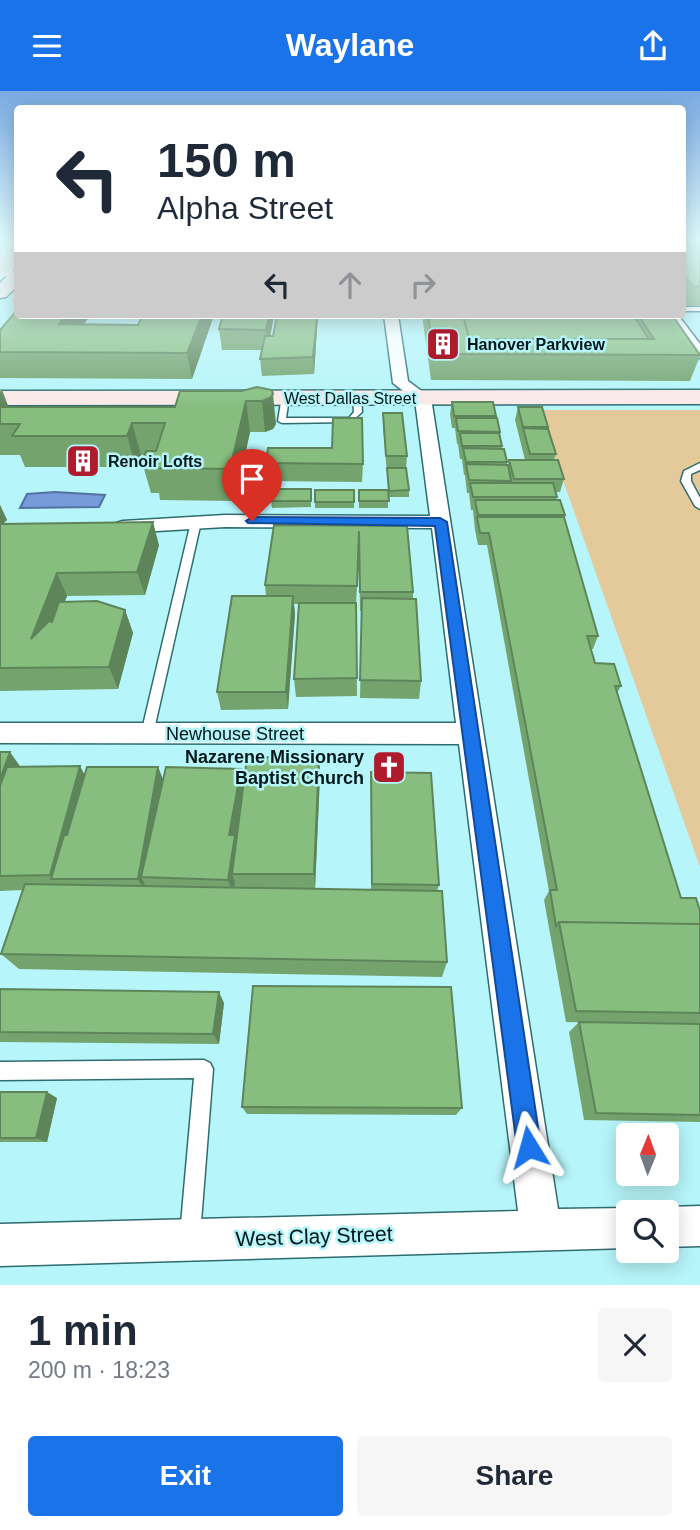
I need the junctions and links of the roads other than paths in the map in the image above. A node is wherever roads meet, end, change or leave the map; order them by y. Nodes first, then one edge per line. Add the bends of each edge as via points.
1 (392, 319) edge
2 (674, 319) edge
3 (700, 354) edge
4 (700, 397) edge
5 (0, 398) edge
6 (423, 398) junction
7 (700, 465) edge
8 (700, 506) edge
9 (196, 522) junction
10 (440, 522) junction
11 (107, 527) edge
12 (0, 733) edge
13 (147, 734) junction
14 (471, 734) junction
15 (0, 1071) edge
16 (700, 1226) edge
17 (679, 1227) edge
18 (616, 1228) edge
19 (541, 1229) junction
20 (190, 1240) junction
21 (0, 1245) edge

1 - 6 street via 401,383
2 - 3 street
4 - 6 main road, West Dallas Street
5 - 6 main road, West Dallas Street via 48,404 148,404
6 - 10 street
7 - 8 lane via 687,473
9 - 10 street
9 - 11 street
9 - 13 lane
10 - 14 street
12 - 13 street, Newhouse Street
13 - 14 street, Newhouse Street
14 - 19 street
15 - 20 lane via 204,1069
16 - 17 street
18 - 19 street, West Clay Street
19 - 20 street, West Clay Street
20 - 21 street, West Clay Street

